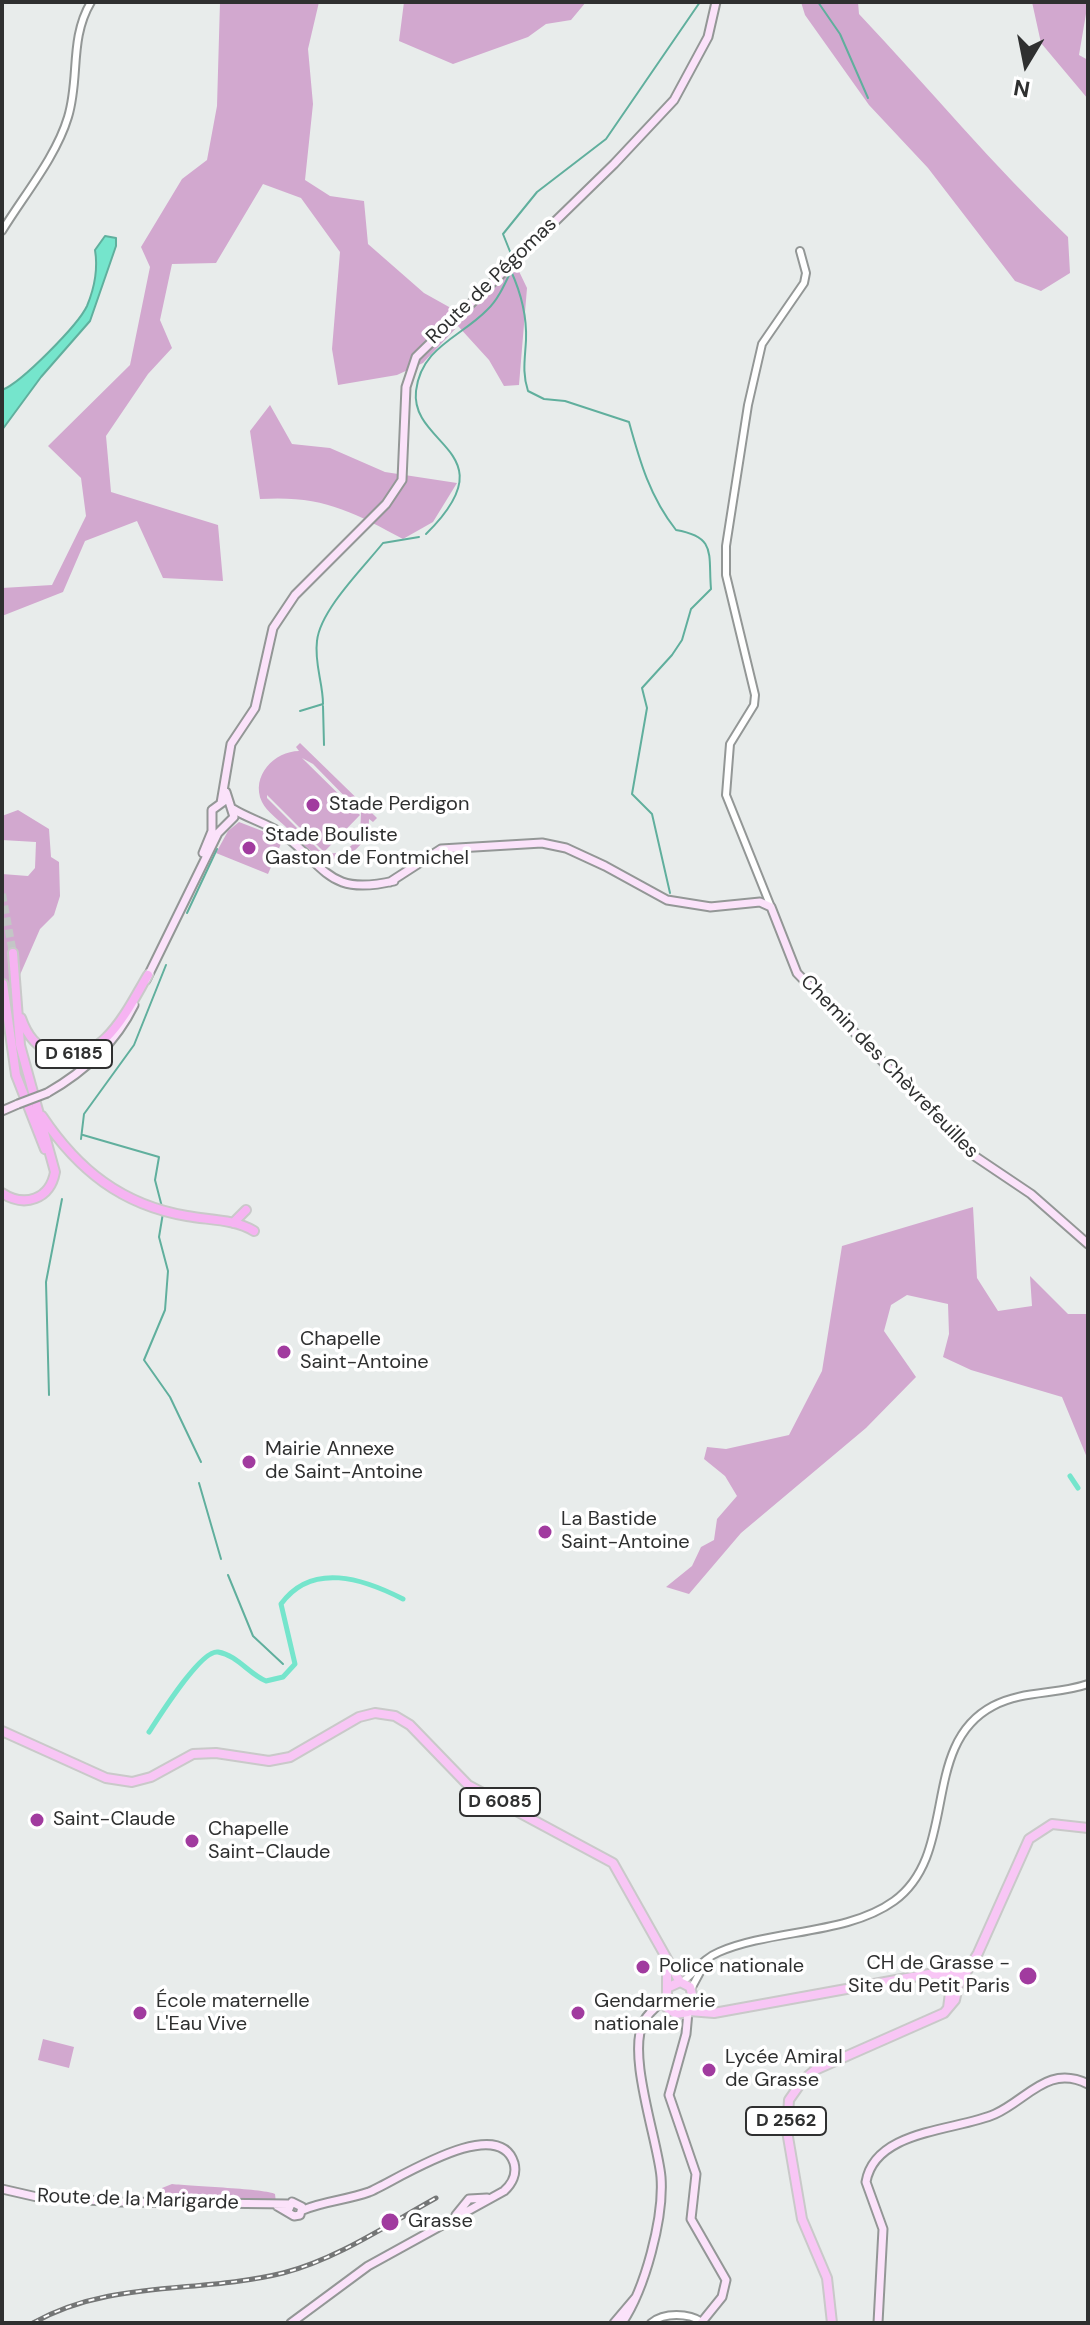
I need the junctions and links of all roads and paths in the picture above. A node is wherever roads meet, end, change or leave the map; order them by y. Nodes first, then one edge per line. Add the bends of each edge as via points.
1 (91, 2) edge
2 (716, 2) edge
3 (2, 231) edge
4 (800, 251) dead end
5 (232, 810) junction
6 (213, 821) junction
7 (225, 826) junction
8 (193, 882) junction
9 (762, 886) junction
10 (766, 904) junction
11 (13, 953) tunnel mouth
12 (15, 975) junction
13 (148, 975) junction
14 (3, 984) edge
15 (2, 1103) edge
16 (18, 1104) junction
17 (36, 1107) junction
18 (2, 1111) edge
19 (2, 1191) edge
20 (246, 1210) dead end
21 (231, 1223) junction
22 (254, 1231) dead end
23 (1088, 1244) edge
24 (1088, 1684) edge
25 (2, 1731) edge
26 (1088, 1828) edge
27 (665, 1960) junction
28 (673, 1972) junction
29 (692, 1973) junction
30 (955, 1981) junction
31 (681, 1982) junction
32 (669, 1987) junction
33 (691, 1989) junction
34 (665, 1999) junction
35 (694, 2001) junction
36 (748, 2007) junction
37 (653, 2011) junction
38 (688, 2011) junction
39 (673, 2012) junction
40 (686, 2030) junction
41 (1088, 2084) edge
42 (2, 2189) edge
43 (288, 2207) junction
44 (302, 2208) junction
45 (637, 2296) junction
46 (670, 2316) junction
47 (689, 2316) junction
48 (291, 2323) edge
49 (619, 2323) edge
50 (651, 2323) edge
51 (682, 2323) edge
52 (702, 2323) edge
53 (832, 2323) edge
54 (878, 2323) edge

1 - 3 street via 79,27 63,131
2 - 5 main road, Route de Pégomas via 708,37 674,100 416,357 406,387 402,480 386,504 279,617 269,639 255,708 231,744 226,792
4 - 9 street via 804,283 762,344 725,562 755,683 754,705 730,744 726,795
5 - 6 main road, Route de Pégomas via 212,810
5 - 7 main road
5 - 10 main road via 284,835 336,882 390,882 431,854 529,842 554,845 667,900 710,907
6 - 7 main road
6 - 8 main road, Route de Pégomas
7 - 8 main road
8 - 13 main road
9 - 10 street
9 - 10 street
10 - 23 main road, Chemin des Chèvrefeuilles via 797,973 958,1141
11 - 12 highway, D 6185
12 - 13 highway, D 6185 via 27,1034 48,1051 68,1055 93,1049 113,1031
12 - 17 highway, D 6185 via 20,1045
13 - 16 main road, bridge via 113,1040 81,1071
14 - 19 highway via 16,1075 51,1167 48,1182 36,1194 21,1197
15 - 16 main road
16 - 18 main road
17 - 19 highway, D 6185 via 55,1159 54,1178 34,1200 18,1201
17 - 21 highway, D 6185 via 65,1150 98,1181 165,1212
20 - 21 highway
21 - 22 highway, D 6185
24 - 29 street via 1009,1699 978,1716 962,1733 948,1766 929,1851 913,1881 893,1902 856,1919 742,1944 713,1955
25 - 27 main road, D 6085 via 106,1778 142,1780 193,1754 269,1761 290,1757 359,1717 388,1714 410,1725 468,1785 613,1863
26 - 30 main road, D 2562 via 1052,1824 1029,1839 975,1960
27 - 28 main road, D 6085
27 - 32 main road, D 6085
28 - 29 street
28 - 31 main road, D 6085
29 - 31 street
29 - 33 street
30 - 36 main road via 929,1974
30 - 53 main road, D 2562 via 948,2009 939,2016 815,2070 789,2100 787,2131 802,2219 827,2278
31 - 32 main road
31 - 33 main road
32 - 34 main road
33 - 35 main road
34 - 37 main road
34 - 39 main road
35 - 36 main road via 707,2009
35 - 38 main road
36 - 38 main road via 710,2014
37 - 39 main road
37 - 45 main road via 641,2033 643,2093 661,2173 660,2199
38 - 39 main road
38 - 40 main road
39 - 40 main road
40 - 52 main road via 669,2095 696,2174 691,2219 726,2280 722,2297
41 - 54 main road via 1063,2077 1042,2083 994,2115 903,2142 876,2159 866,2182 883,2229
42 - 43 main road, Route de la Marigarde via 56,2199
43 - 44 main road via 294,2201
43 - 44 main road via 296,2216
44 - 48 main road via 371,2191 438,2155 489,2146 506,2153 515,2169 511,2184 493,2197 368,2266
45 - 49 main road
45 - 49 main road
46 - 47 street
46 - 50 street
46 - 51 street
47 - 51 street
47 - 52 street

